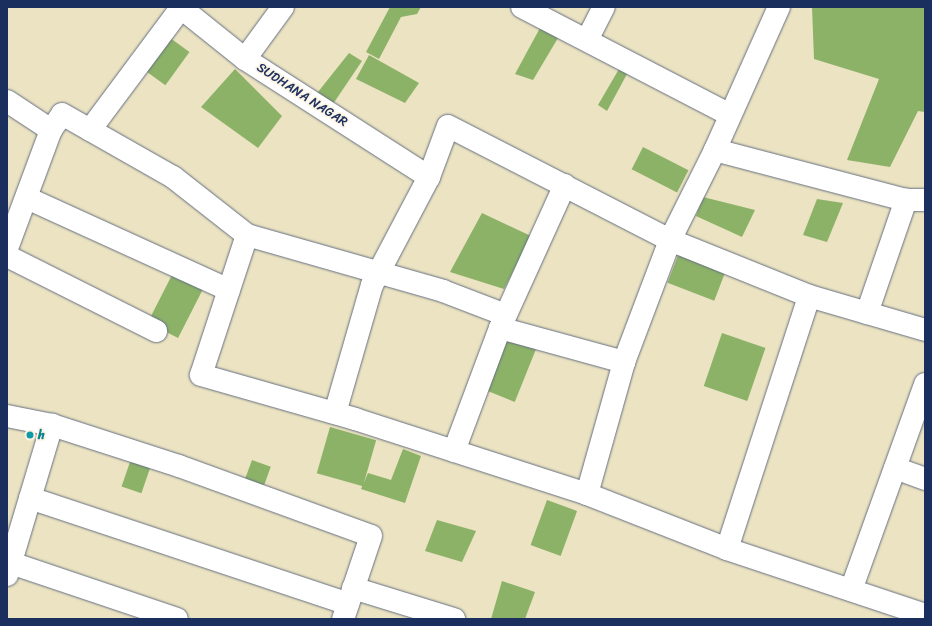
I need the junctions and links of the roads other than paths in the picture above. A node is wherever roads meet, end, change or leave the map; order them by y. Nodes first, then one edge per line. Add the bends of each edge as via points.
1 (283, 7) edge
2 (522, 7) edge
3 (604, 7) edge
4 (778, 7) edge
5 (180, 8) edge
6 (587, 40) junction
7 (245, 59) junction
8 (7, 101) edge
9 (730, 115) junction
10 (51, 130) junction
11 (90, 130) junction
12 (715, 150) junction
13 (429, 177) junction
14 (565, 185) junction
15 (27, 198) junction
16 (915, 200) edge
17 (247, 235) junction
18 (670, 240) junction
19 (7, 248) edge
20 (7, 256) edge
21 (377, 275) junction
22 (229, 290) junction
23 (809, 296) junction
24 (867, 313) junction
25 (503, 321) junction
26 (925, 330) edge
27 (156, 331) dead end
28 (624, 362) junction
29 (925, 384) edge
30 (335, 413) junction
31 (7, 416) edge
32 (52, 425) junction
33 (454, 451) junction
34 (895, 468) junction
35 (925, 479) edge
36 (587, 494) junction
37 (30, 498) junction
38 (15, 522) edge
39 (727, 549) junction
40 (9, 569) edge
41 (851, 590) junction
42 (348, 604) edge
43 (925, 614) edge
44 (177, 619) edge
45 (454, 619) edge

1 - 7 street
2 - 6 street
3 - 6 street
4 - 9 street
5 - 7 street, SUDHANA NAGAR
5 - 11 street
6 - 9 street
7 - 13 street, SUDHANA NAGAR
8 - 10 street
9 - 12 street
10 - 11 street via 62,114
10 - 15 street
11 - 17 street via 173,177
12 - 16 street
12 - 18 street
13 - 14 street via 448,126
13 - 21 street
14 - 18 street
14 - 25 street
15 - 19 street
15 - 22 street
16 - 24 street
17 - 21 street
17 - 22 street
18 - 23 street
18 - 28 street
20 - 27 street
21 - 25 street via 443,291
21 - 30 street
22 - 30 street via 201,375
23 - 24 street
23 - 39 street
24 - 26 street
25 - 28 street
25 - 33 street
28 - 36 street
29 - 34 street
30 - 33 street
31 - 32 street
32 - 37 street
32 - 42 street via 371,536
33 - 36 street
34 - 35 street
34 - 41 street
36 - 39 street
37 - 38 street
37 - 42 street
38 - 40 street
39 - 41 street
40 - 44 street
41 - 43 street
42 - 45 street

